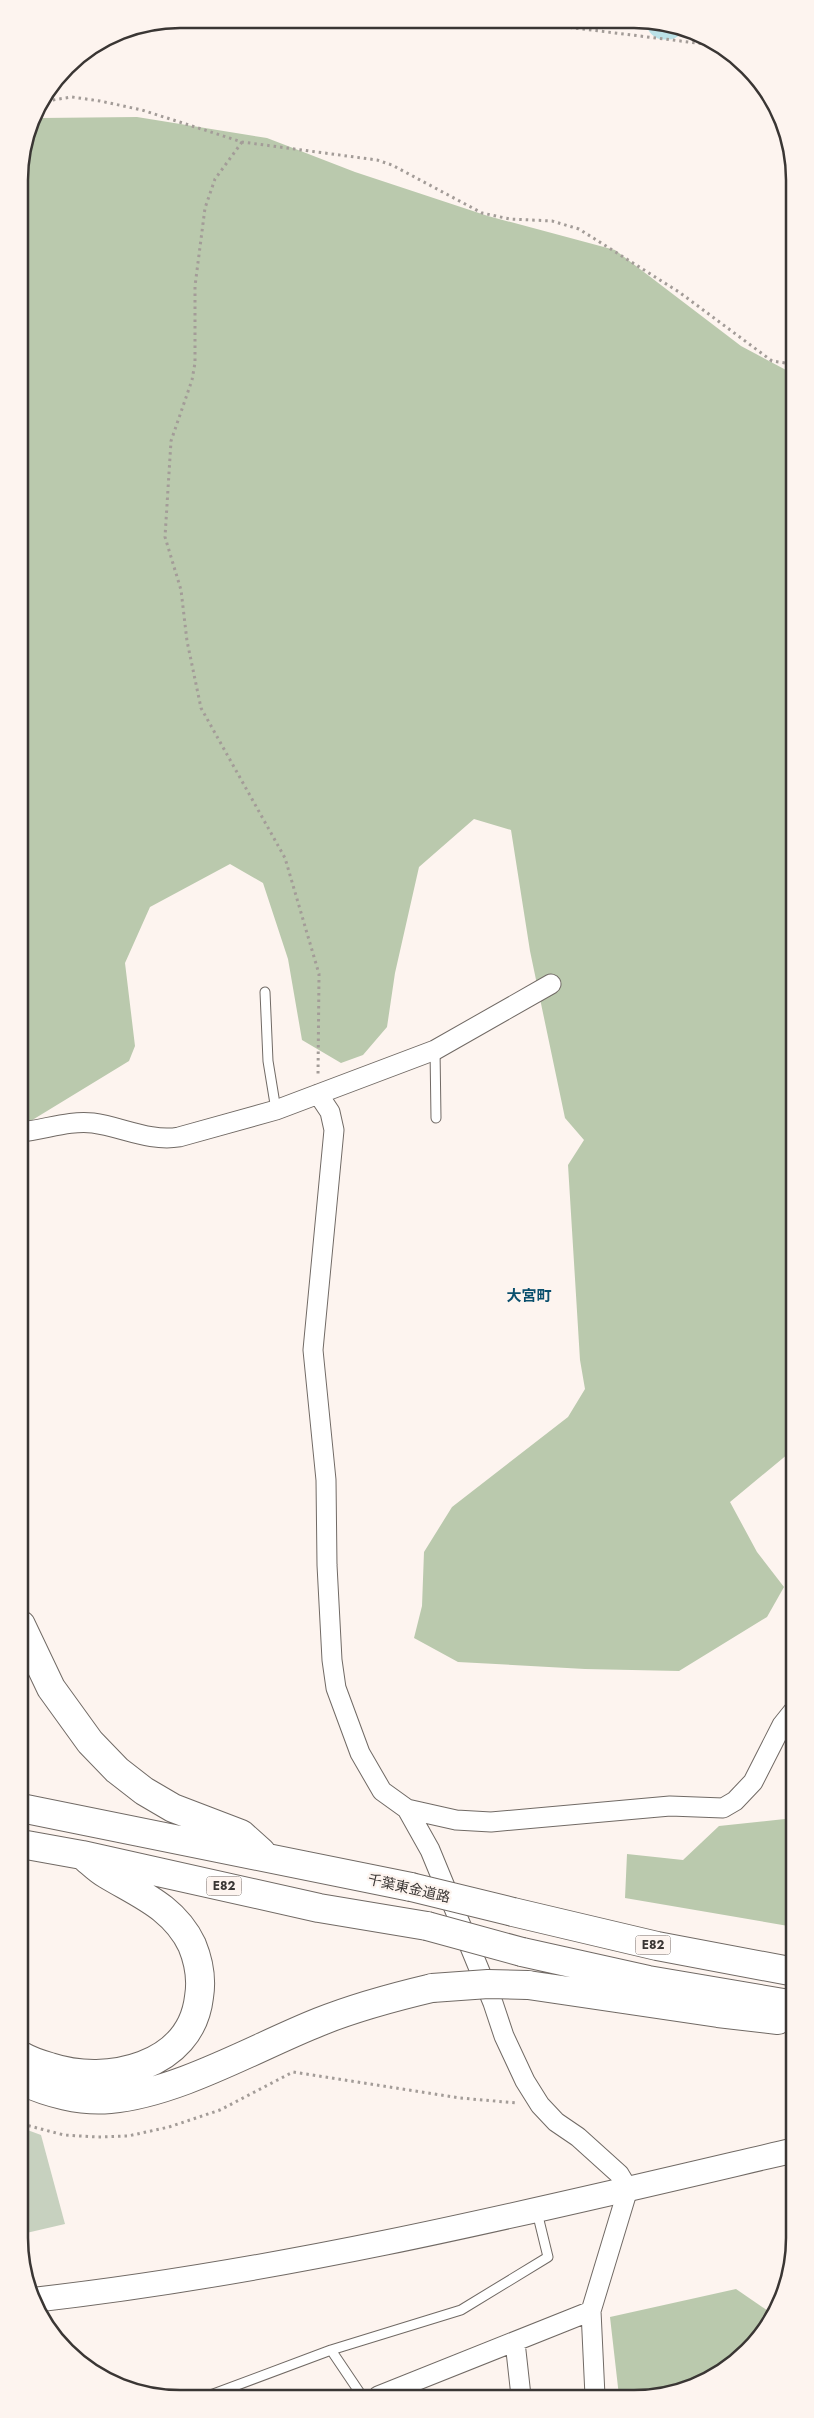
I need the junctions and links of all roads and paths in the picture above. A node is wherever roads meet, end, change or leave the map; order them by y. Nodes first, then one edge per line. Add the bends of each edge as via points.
1 (568, 27) edge
2 (703, 44) edge
3 (50, 101) edge
4 (242, 142) junction
5 (786, 363) edge
6 (551, 984) dead end
7 (265, 992) dead end
8 (435, 1050) junction
9 (318, 1094) junction
10 (276, 1110) junction
11 (436, 1118) dead end
12 (28, 1131) edge
13 (27, 1638) edge
14 (786, 1721) edge
15 (27, 1809) edge
16 (407, 1809) junction
17 (27, 1845) edge
18 (82, 1855) junction
19 (266, 1857) junction
20 (786, 1970) edge
21 (786, 2003) edge
22 (786, 2021) edge
23 (27, 2058) edge
24 (27, 2083) edge
25 (540, 2106) junction
26 (27, 2125) edge
27 (786, 2152) edge
28 (628, 2189) junction
29 (537, 2212) junction
30 (40, 2299) edge
31 (591, 2311) junction
32 (515, 2342) junction
33 (331, 2350) junction
34 (224, 2390) edge
35 (358, 2390) edge
36 (393, 2390) edge
37 (520, 2390) edge
38 (595, 2390) edge

1 - 2 path
3 - 4 path via 72,97 142,110
4 - 5 path via 376,160 392,165 482,213 510,219 552,221 579,229 679,292 772,361
4 - 9 path via 215,179 206,208 195,286 195,363 171,441 165,537 181,590 186,641 201,708 285,858 319,974
6 - 8 street
7 - 10 lane via 268,1061
8 - 9 street
8 - 11 lane
9 - 10 street
9 - 16 street via 330,1112 334,1130 313,1350 326,1480 332,1660 336,1688 360,1754 382,1791
10 - 12 street via 163,1140 91,1123 69,1123
13 - 19 highway via 51,1688 90,1742 117,1770 173,1808 241,1834
14 - 16 street via 753,1782 735,1801 723,1808 670,1806 491,1822 456,1820
15 - 19 highway, 千葉東金道路 / E82
16 - 25 street via 430,1850 504,2036
17 - 18 highway, E82
18 - 21 highway, E82, bridge via 319,1908 427,1926 522,1952 648,1980
18 - 23 highway via 105,1874 145,1894 180,1928 198,1963 201,1984 198,2007 180,2041 144,2066 102,2075 55,2068
19 - 20 highway, 千葉東金道路 / E82, bridge via 411,1887 657,1946
22 - 24 highway, bridge via 528,1985 432,1988 362,2006 320,2021 183,2080 142,2093 109,2100 78,2098
25 - 26 path via 460,2098 292,2072 220,2110 128,2136 64,2135
25 - 28 street via 619,2174
27 - 28 street
28 - 29 street
28 - 31 street
29 - 30 street via 372,2246 89,2294
29 - 33 lane via 548,2257 461,2310
31 - 32 street
31 - 38 street
32 - 36 street
32 - 37 street
33 - 34 lane
33 - 35 lane

